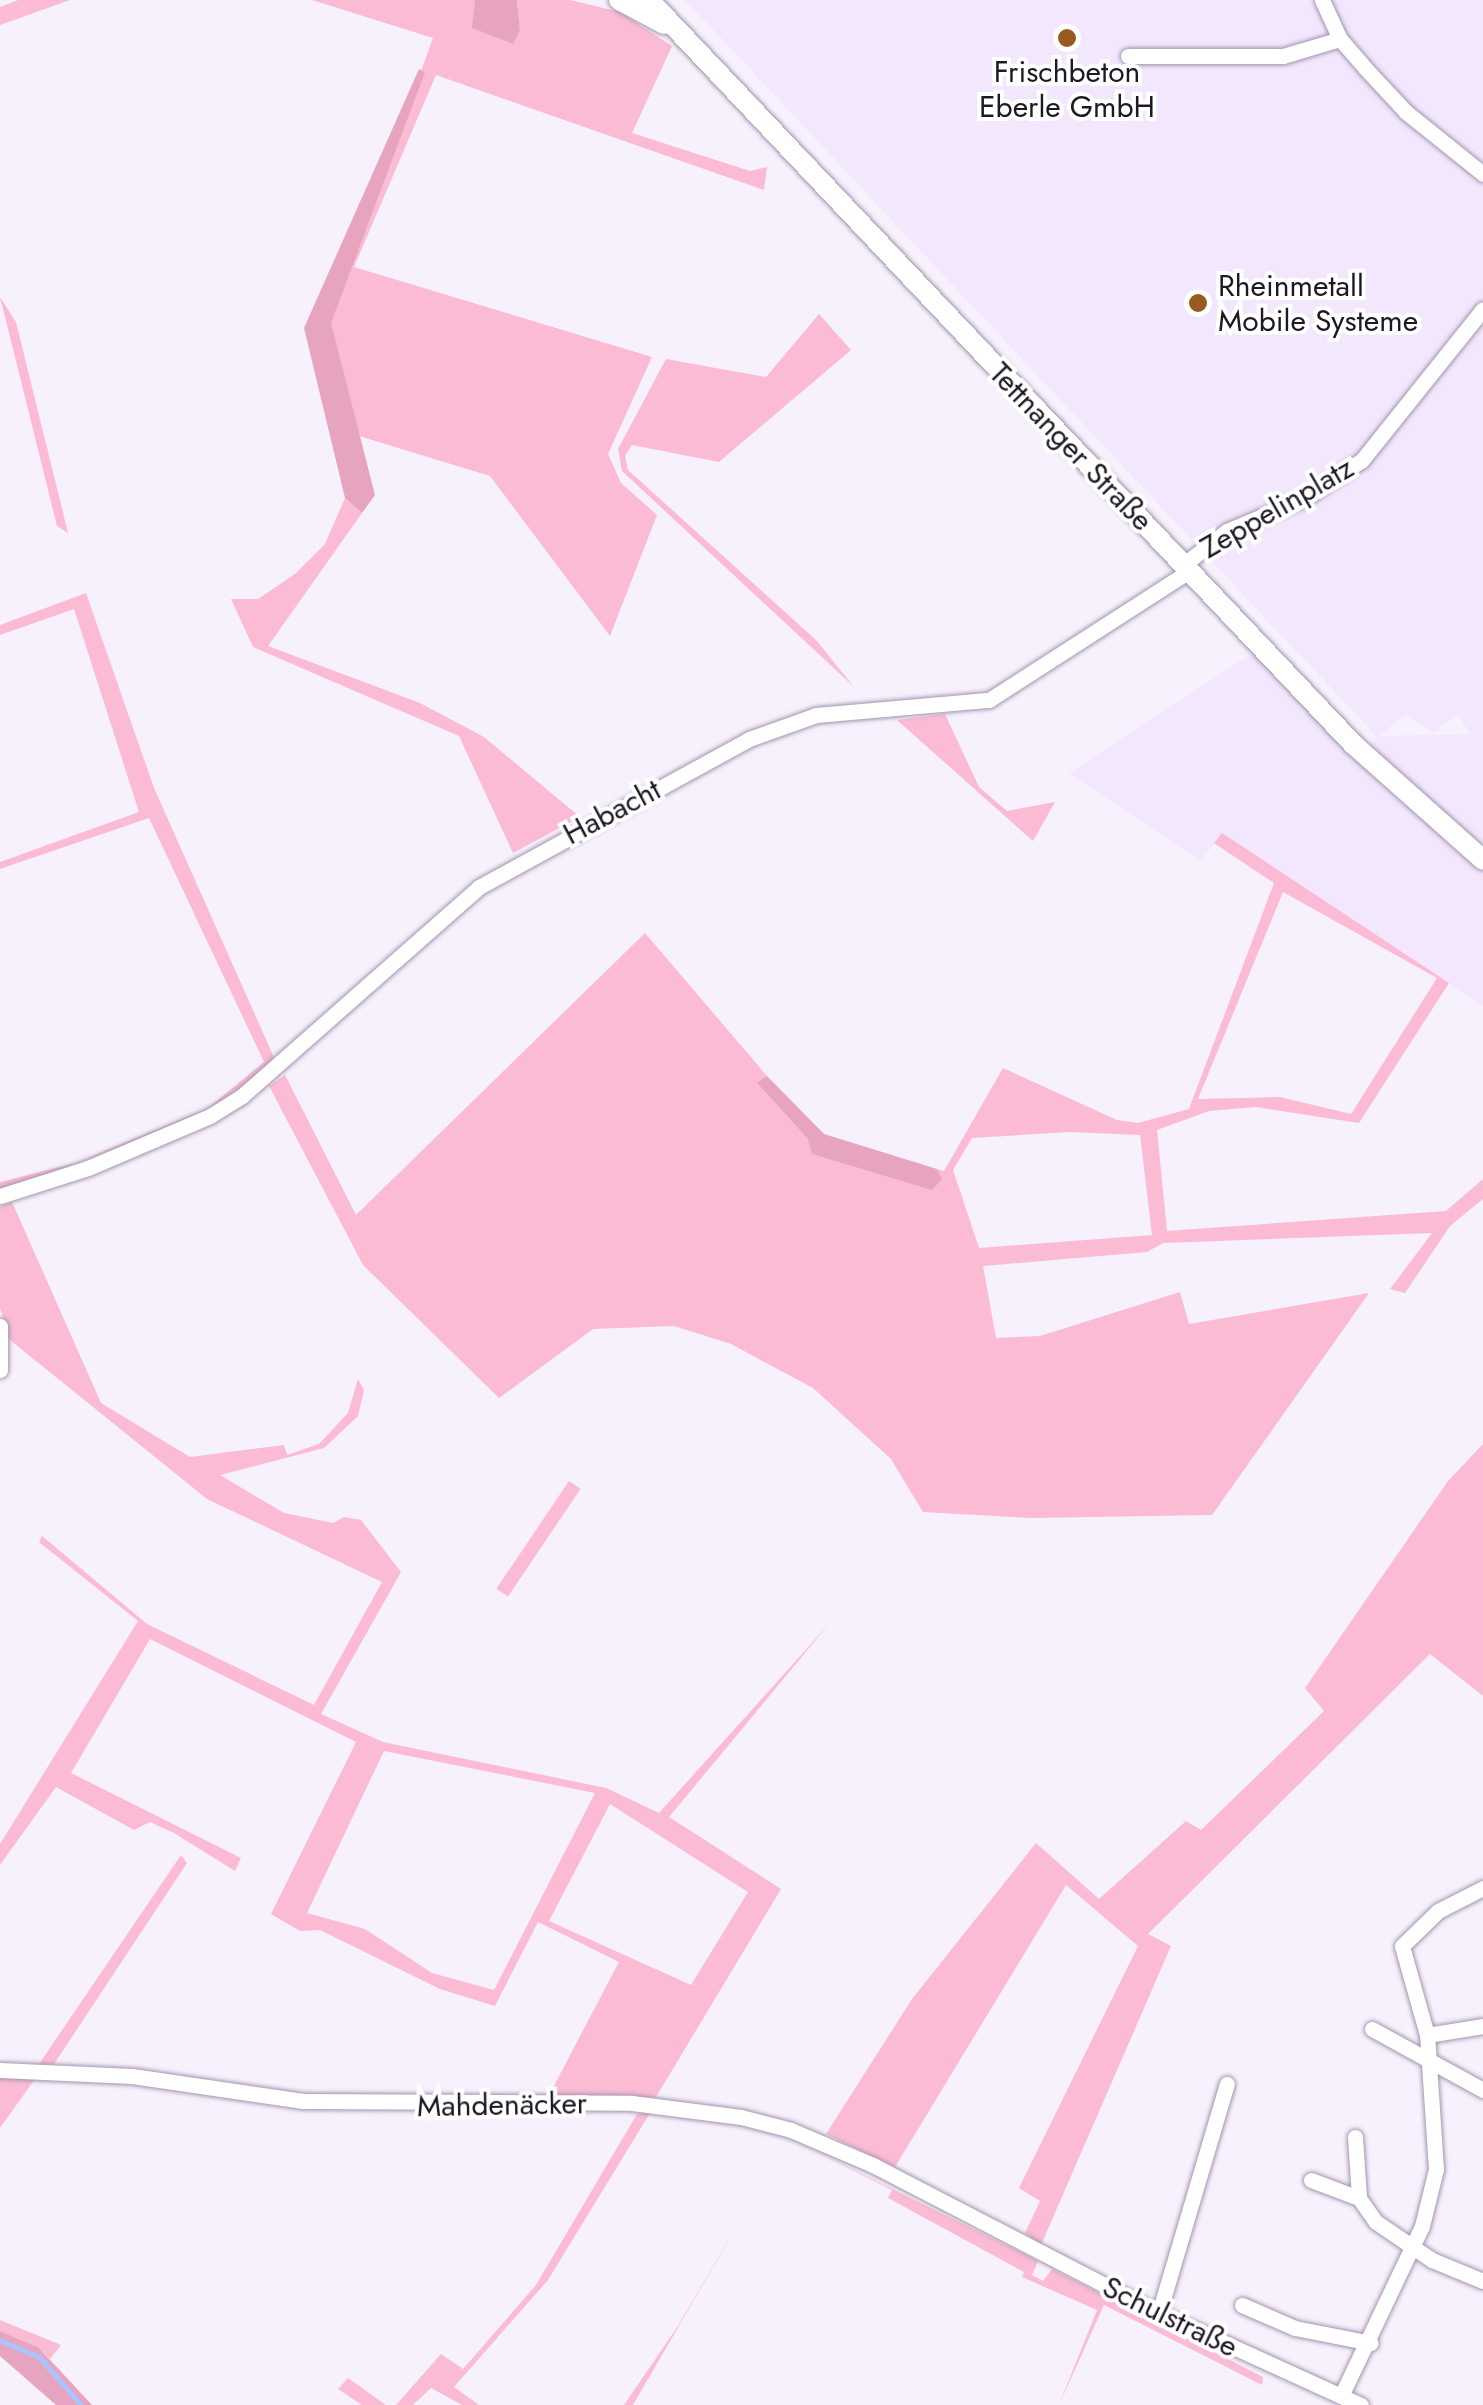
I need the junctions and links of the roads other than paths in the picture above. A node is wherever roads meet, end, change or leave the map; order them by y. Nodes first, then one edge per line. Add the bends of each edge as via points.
1 (619, 0) edge
2 (648, 0) edge
3 (1322, 0) edge
4 (666, 25) junction
5 (1340, 39) junction
6 (1128, 56) dead end
7 (1483, 174) edge
8 (1483, 309) edge
9 (1186, 568) junction
10 (1483, 860) edge
11 (0, 1196) edge
12 (0, 1326) edge
13 (0, 1370) edge
14 (1483, 1888) edge
15 (1483, 2026) edge
16 (1372, 2029) dead end
17 (1426, 2035) junction
18 (1430, 2058) junction
19 (0, 2070) edge
20 (1227, 2084) dead end
21 (1483, 2090) edge
22 (1355, 2137) dead end
23 (1311, 2180) dead end
24 (1359, 2198) junction
25 (982, 2222) joint
26 (1414, 2243) junction
27 (1483, 2281) edge
28 (1242, 2305) dead end
29 (1159, 2313) junction
30 (1371, 2343) junction
31 (1341, 2396) junction
32 (1361, 2405) edge

1 - 4 main road, Tettnanger Straße
2 - 4 main road, Tettnanger Straße
3 - 5 street
4 - 9 main road, Tettnanger Straße
5 - 6 street via 1283,56
5 - 7 street via 1406,112
8 - 9 street, Zeppelinplatz via 1362,460 1305,498 1227,531
9 - 10 main road, Tettnanger Straße via 1381,772
9 - 11 street, Habacht via 1000,696 942,709 836,714 778,725 560,840 479,886 242,1096 168,1136
12 - 13 street
14 - 17 street via 1438,1911 1402,1946
15 - 17 street
16 - 18 street
17 - 18 street
18 - 21 street
18 - 26 street via 1436,2169
19 - 25 street, Mahdenäcker via 132,2076 303,2102 680,2107 791,2130
20 - 29 street
22 - 24 street
23 - 24 street
24 - 26 street via 1376,2222
25 - 29 street, Schulstraße
26 - 27 street via 1432,2260
26 - 30 street
28 - 30 street via 1295,2328
29 - 31 street, Schulstraße
30 - 31 street
31 - 32 street, Schulstraße

